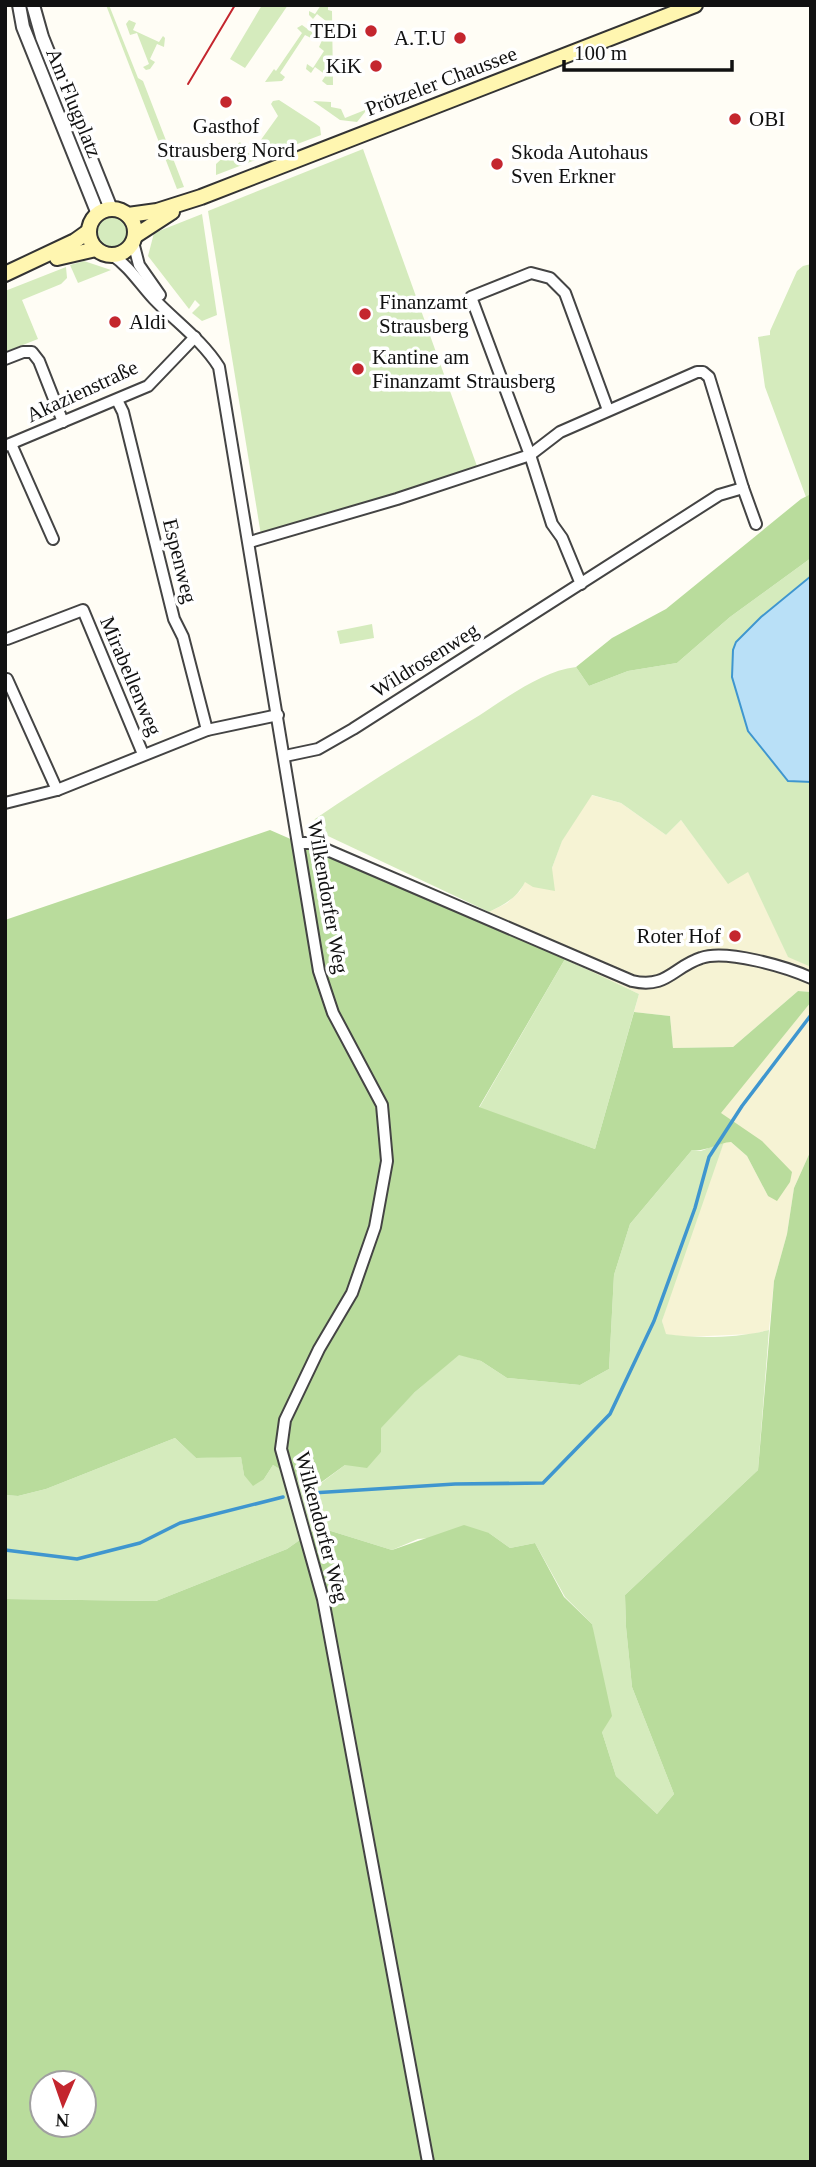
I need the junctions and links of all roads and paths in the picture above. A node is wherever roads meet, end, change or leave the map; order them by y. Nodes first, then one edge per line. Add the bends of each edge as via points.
1 (19, 5) edge
2 (33, 5) edge
3 (695, 5) edge
4 (201, 197) junction
5 (104, 211) junction
6 (128, 215) junction
7 (89, 231) junction
8 (134, 239) junction
9 (96, 249) junction
10 (112, 255) junction
11 (10, 272) edge
12 (176, 317) junction
13 (195, 337) junction
14 (5, 359) edge
15 (117, 400) junction
16 (608, 410) junction
17 (63, 422) junction
18 (8, 445) edge
19 (530, 455) junction
20 (743, 488) junction
21 (755, 524) dead end
22 (53, 539) dead end
23 (250, 542) junction
24 (581, 584) junction
25 (7, 639) dead end
26 (7, 679) dead end
27 (278, 715) junction
28 (207, 730) junction
29 (143, 754) junction
30 (285, 756) junction
31 (57, 790) junction
32 (5, 803) edge
33 (299, 843) junction
34 (811, 978) edge
35 (428, 2162) edge

1 - 5 street, Am Flugplatz via 23,27
2 - 5 street, Am Flugplatz
3 - 4 main road, Prötzeler Chaussee
4 - 6 main road, Prötzeler Chaussee
4 - 8 main road, Prötzeler Chaussee via 159,218
5 - 6 main road, Prötzeler Chaussee
5 - 7 main road via 93,219
6 - 8 main road
7 - 9 main road
7 - 11 main road
8 - 10 main road, Prötzeler Chaussee via 124,251
8 - 12 street, Wilkendorfer Weg via 139,265
9 - 10 main road
9 - 11 main road
10 - 12 street, Wilkendorfer Weg
12 - 13 street, Wilkendorfer Weg
13 - 15 street, Akazienstraße via 148,386
13 - 23 street, Wilkendorfer Weg via 213,357 222,379
14 - 17 street via 32,352
15 - 17 street, Akazienstraße
15 - 28 street, Espenweg
16 - 19 street via 560,432
16 - 19 street via 565,293 550,278 531,273 471,297
16 - 20 street via 703,372 709,377
17 - 18 street, Akazienstraße
18 - 22 street, Akazienstraße
19 - 23 street
19 - 24 street via 552,524
20 - 21 street
20 - 24 street, Wildrosenweg via 719,495
23 - 27 street, Wilkendorfer Weg
24 - 30 street, Wildrosenweg via 318,750
25 - 29 street, Mirabellenweg via 83,610
26 - 31 street
27 - 28 street, Mirabellenweg
27 - 30 street, Wilkendorfer Weg
28 - 29 street, Mirabellenweg
29 - 31 street, Mirabellenweg
30 - 33 street, Wilkendorfer Weg
31 - 32 street, Mirabellenweg
33 - 34 street via 311,843 647,985 702,957 778,964
33 - 35 street, Wilkendorfer Weg via 319,971 333,1013 382,1105 387,1161 374,1227 352,1293 285,1420 281,1449 323,1599

